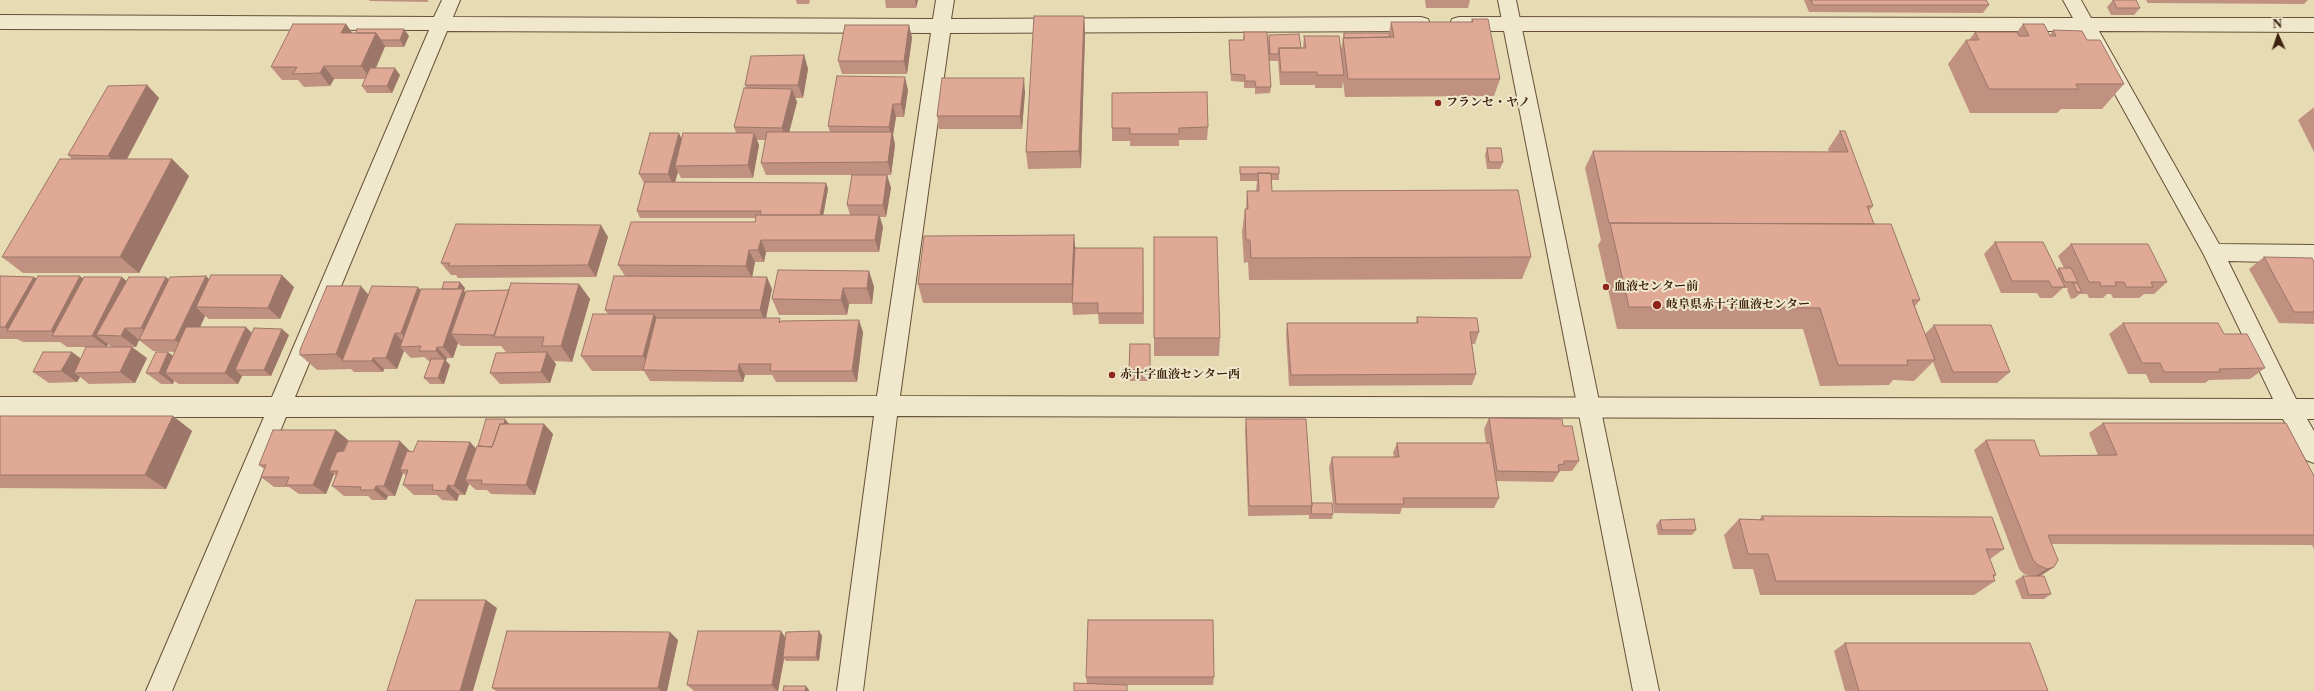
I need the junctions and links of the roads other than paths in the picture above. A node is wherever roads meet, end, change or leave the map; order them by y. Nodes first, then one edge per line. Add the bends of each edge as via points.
1 (451, 0) edge
2 (945, 0) edge
3 (1507, 0) edge
4 (2072, 0) edge
5 (0, 22) edge
6 (441, 24) junction
7 (1512, 24) junction
8 (2084, 25) junction
9 (2314, 25) edge
10 (942, 26) junction
11 (2213, 252) junction
12 (2314, 254) edge
13 (279, 405) junction
14 (887, 406) junction
15 (0, 407) edge
16 (1588, 408) junction
17 (2289, 408) junction
18 (2314, 409) edge
19 (2314, 453) edge
20 (159, 691) edge
21 (850, 691) edge
22 (1646, 691) edge

1 - 6 street
2 - 10 street
3 - 7 street
4 - 8 street
5 - 6 street
6 - 10 street
6 - 13 street
7 - 8 street
7 - 10 street
7 - 16 street
8 - 9 street
8 - 11 street
10 - 14 street
11 - 12 street
11 - 17 street
13 - 14 street
13 - 15 street
13 - 20 street
14 - 16 street
14 - 21 street
16 - 17 street
16 - 22 street
17 - 18 street
17 - 19 street

